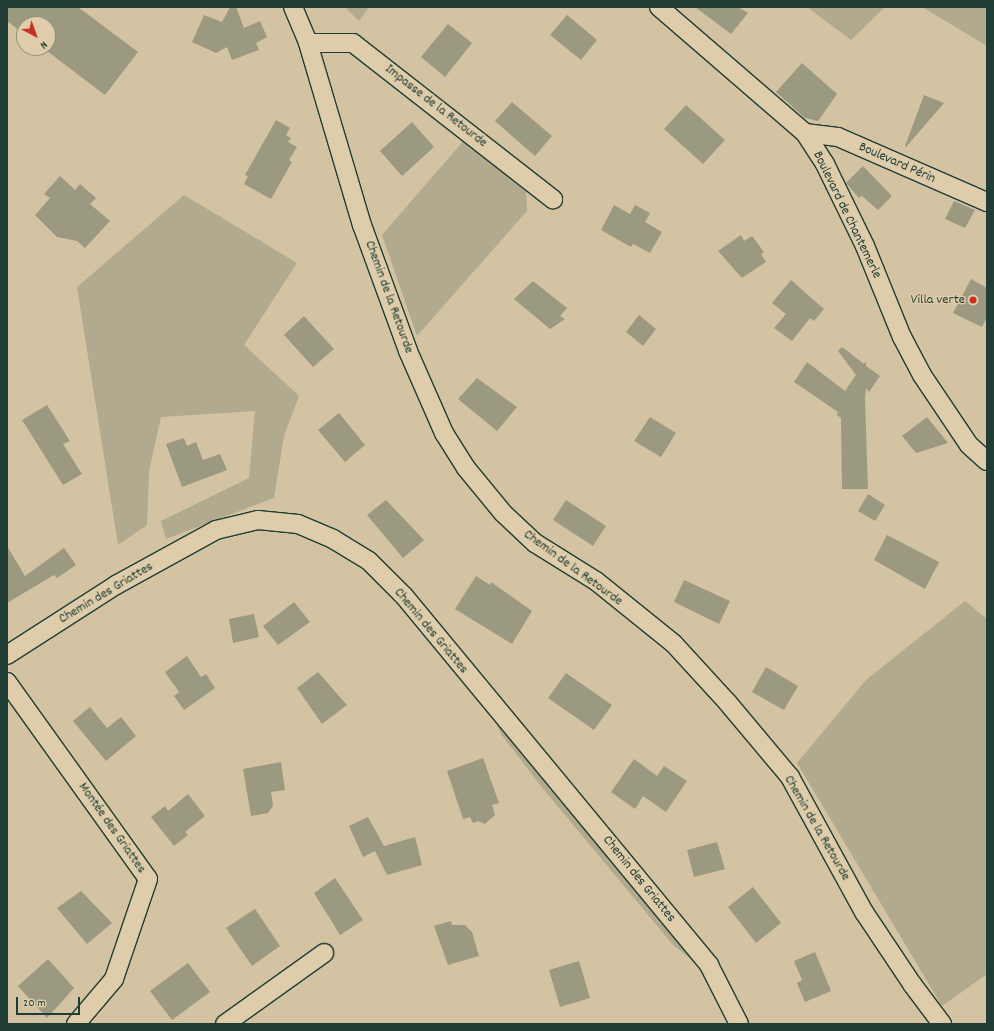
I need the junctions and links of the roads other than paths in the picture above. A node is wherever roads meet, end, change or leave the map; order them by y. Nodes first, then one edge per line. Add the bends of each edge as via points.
1 (293, 7) edge
2 (659, 7) edge
3 (310, 50) junction
4 (804, 133) junction
5 (553, 199) dead end
6 (987, 202) edge
7 (987, 461) edge
8 (7, 655) edge
9 (7, 682) edge
10 (324, 953) dead end
11 (76, 1024) edge
12 (225, 1024) edge
13 (739, 1024) edge
14 (942, 1024) edge

1 - 3 street, Chemin de la Retourde
2 - 4 street, Boulevard de Chantemerle
3 - 5 street, Impasse de la Retourde via 338,41 353,43
3 - 14 street, Chemin de la Retourde via 362,225 408,351 444,433 466,468 503,513 535,543 596,581 674,644 728,703 790,777 864,912
4 - 6 street, Boulevard Périn via 838,137
4 - 7 street, Boulevard de Chantemerle via 825,164 865,246 902,337 922,375 969,445
8 - 13 street, Chemin des Griattes via 116,585 216,530 258,520 298,524 333,539 369,561 404,596 709,965
9 - 11 street, Montée des Griattes via 148,878 114,979
10 - 12 street

